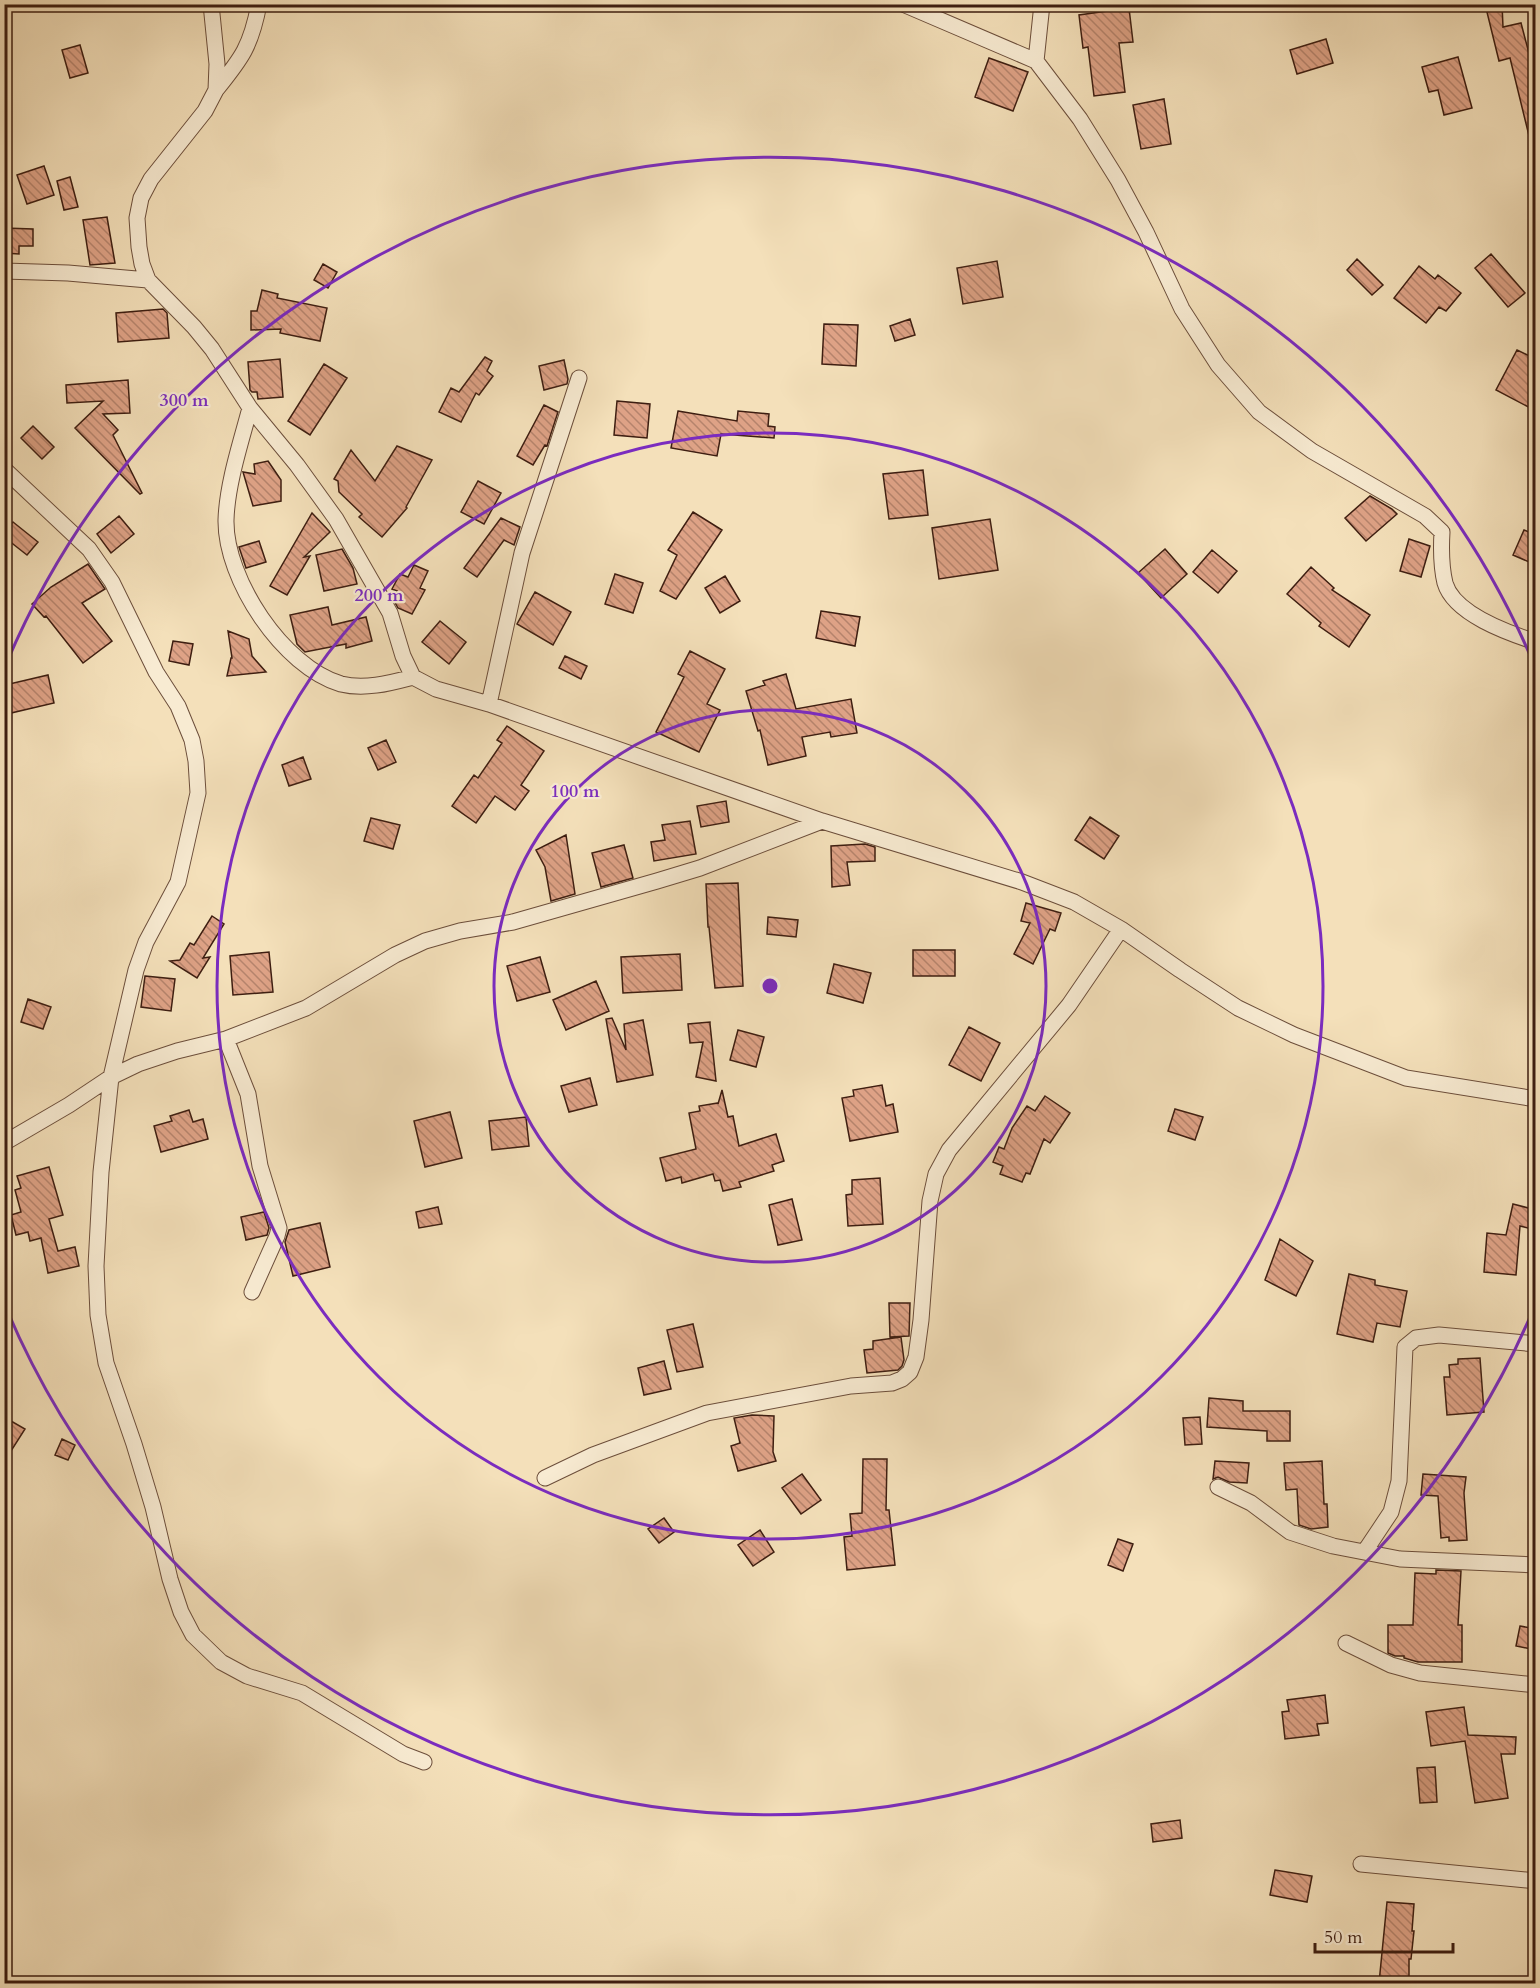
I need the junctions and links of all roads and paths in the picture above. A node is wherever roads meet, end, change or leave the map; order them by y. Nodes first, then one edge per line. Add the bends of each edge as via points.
1 (259, 4) edge
2 (903, 4) edge
3 (1042, 4) edge
4 (213, 6) edge
5 (1036, 61) junction
6 (216, 90) junction
7 (4, 271) edge
8 (148, 280) junction
9 (579, 378) dead end
10 (250, 408) junction
11 (4, 469) edge
12 (1536, 642) edge
13 (413, 677) junction
14 (489, 705) junction
15 (822, 821) junction
16 (1121, 929) junction
17 (226, 1039) junction
18 (111, 1077) junction
19 (1536, 1099) edge
20 (4, 1143) edge
21 (252, 1292) dead end
22 (1536, 1344) edge
23 (545, 1478) dead end
24 (1218, 1487) dead end
25 (1365, 1551) junction
26 (1536, 1565) edge
27 (1346, 1643) dead end
28 (1536, 1685) edge
29 (424, 1762) dead end
30 (1361, 1864) dead end
31 (1536, 1881) edge

1 - 6 street via 248,45
2 - 5 street
3 - 5 street
4 - 6 street
5 - 12 street via 1080,119 1118,180 1182,309 1218,365 1259,412 1312,451 1425,516 1442,532 1446,585 1458,603 1486,622
6 - 8 street via 141,198 137,218 139,247
7 - 8 street
8 - 10 street via 206,341
9 - 14 street via 522,553
10 - 13 street via 336,519 390,613
10 - 13 street via 226,519 228,548 240,581 266,624 318,675 343,684 380,686
11 - 18 street via 89,549 112,582 156,672 178,706 196,761 198,793 178,882 146,942 136,970
13 - 14 street via 436,689
14 - 15 street
15 - 16 street via 1022,882 1074,902
15 - 17 street via 657,881 513,922 425,941 306,1008
16 - 19 street via 1238,1008 1294,1035 1406,1078
16 - 23 street via 1069,1005 950,1150 936,1174 930,1201 921,1320 910,1372 892,1383 851,1386 708,1413 593,1455
17 - 18 street via 177,1051
17 - 21 street via 248,1094 260,1166 279,1228
18 - 20 street
18 - 29 street via 101,1172 96,1266 98,1315 106,1363 153,1507 181,1612 193,1635 221,1662 247,1676 302,1693 385,1744
22 - 25 street via 1439,1335 1416,1338 1405,1347 1399,1481 1391,1512
24 - 25 street via 1251,1503 1290,1532 1333,1546
25 - 26 street via 1400,1559
27 - 28 street via 1391,1665 1420,1673
30 - 31 street

